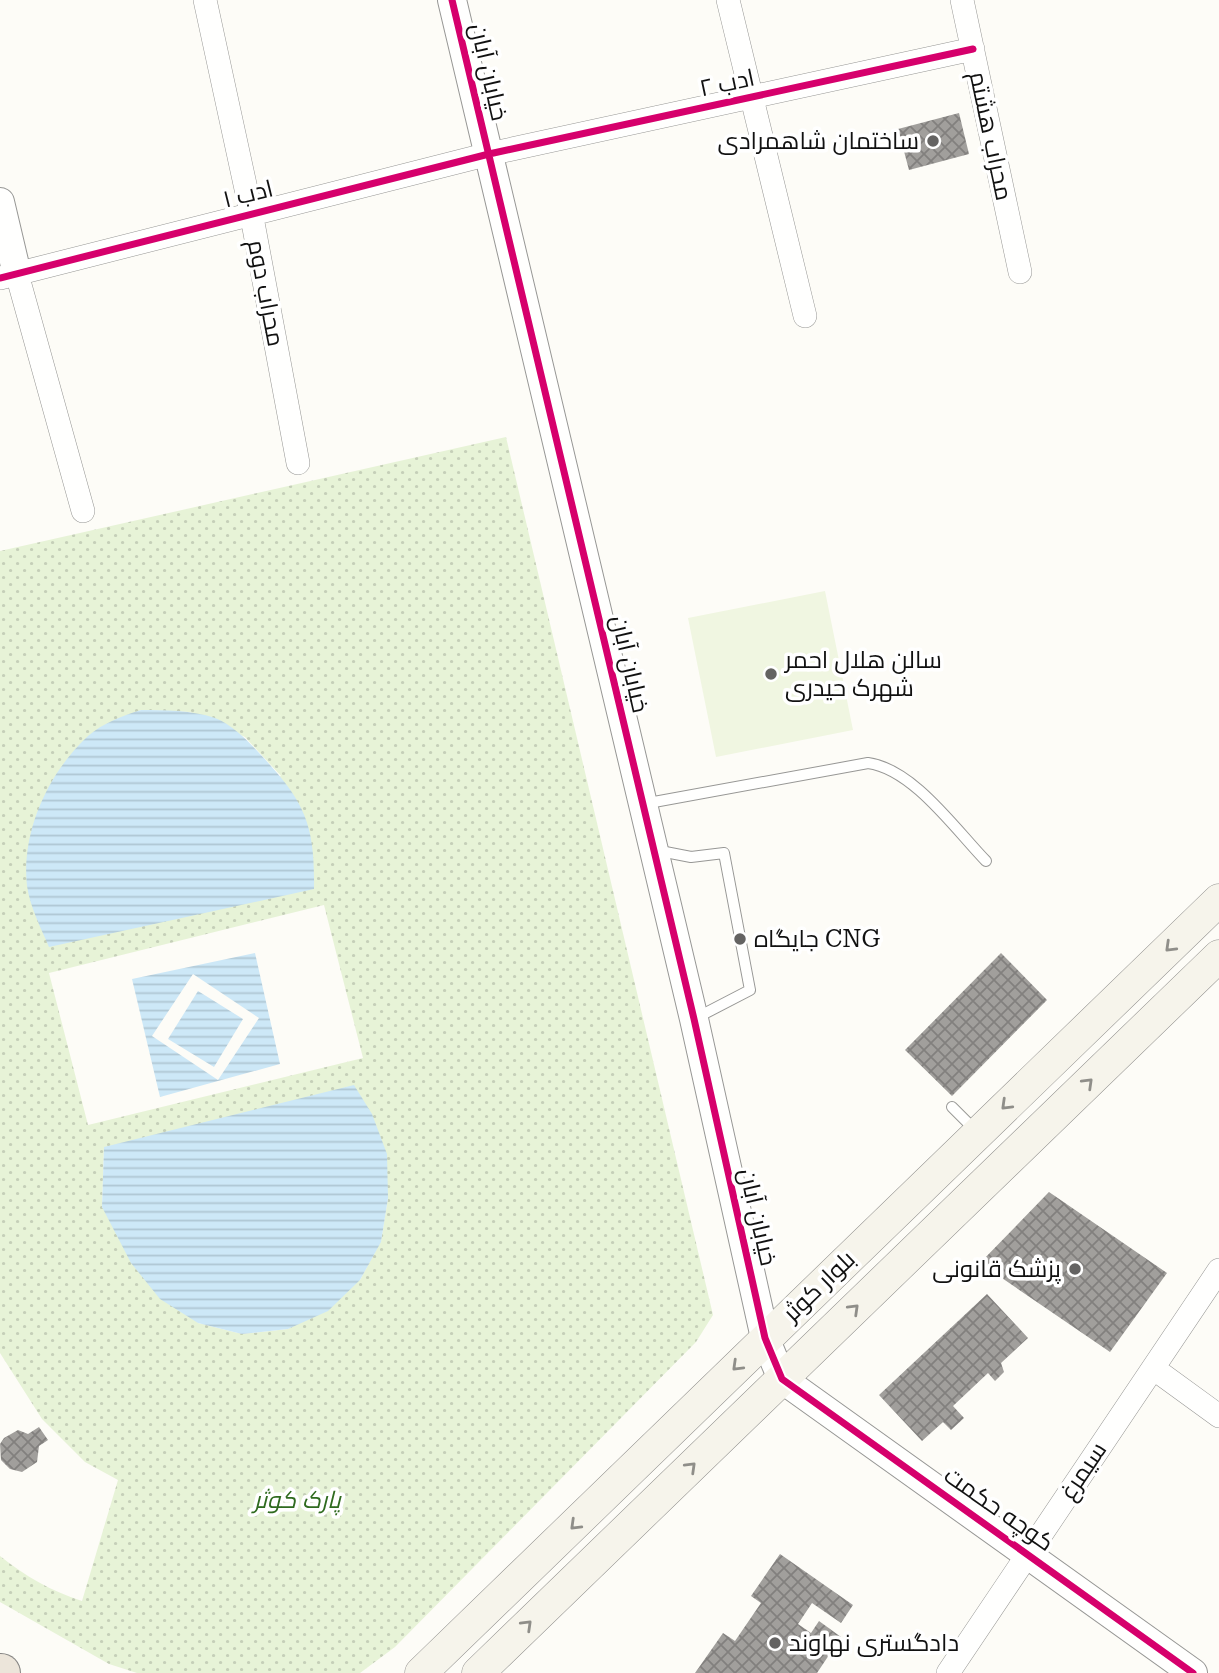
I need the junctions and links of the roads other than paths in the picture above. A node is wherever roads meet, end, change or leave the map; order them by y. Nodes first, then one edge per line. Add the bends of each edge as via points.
1 (205, 0) edge
2 (452, 0) edge
3 (728, 0) edge
4 (962, 0) edge
5 (973, 50) junction
6 (752, 97) junction
7 (489, 154) junction
8 (0, 202) edge
9 (251, 212) junction
10 (1020, 272) dead end
11 (8, 276) edge
12 (805, 316) dead end
13 (298, 463) dead end
14 (83, 510) dead end
15 (643, 804) junction
16 (654, 849) junction
17 (986, 861) dead end
18 (1219, 900) edge
19 (1219, 956) edge
20 (694, 1019) junction
21 (951, 1107) dead end
22 (978, 1133) junction
23 (1219, 1270) edge
24 (765, 1338) junction
25 (1153, 1368) junction
26 (782, 1379) junction
27 (1219, 1416) edge
28 (1028, 1553) junction
29 (493, 1669) edge
30 (421, 1673) edge
31 (948, 1673) edge
32 (1193, 1673) edge

1 - 9 street, محراب دوم
2 - 7 street, خیابان آبان
3 - 6 street
4 - 5 street, محراب هشتم
5 - 6 street, ادب ۲
5 - 10 street, محراب هشتم
6 - 7 street, ادب ۲
6 - 12 street
7 - 9 street, ادب ۱
7 - 15 street, خیابان آبان
8 - 11 street
9 - 11 street, ادب ۱
9 - 13 street, محراب دوم
11 - 14 street
15 - 16 street, خیابان آبان
15 - 17 lane via 868,763 883,765 912,784
16 - 20 street, خیابان آبان
16 - 20 lane via 691,857 724,853 750,990
18 -> 22 main road, بلوار کوثر
26 -> 19 main road, بلوار کوثر
20 - 24 street, خیابان آبان
21 - 22 lane
22 - 24 main road, بلوار کوثر
23 - 25 street, سیمرغ
24 - 26 street, خیابان آبان
24 -> 30 main road, بلوار کوثر
25 - 27 street
25 - 28 street, سیمرغ
26 - 28 street, کوچه حکمت
29 -> 26 main road, بلوار کوثر
28 - 31 street, سیمرغ
28 - 32 street, کوچه حکمت

